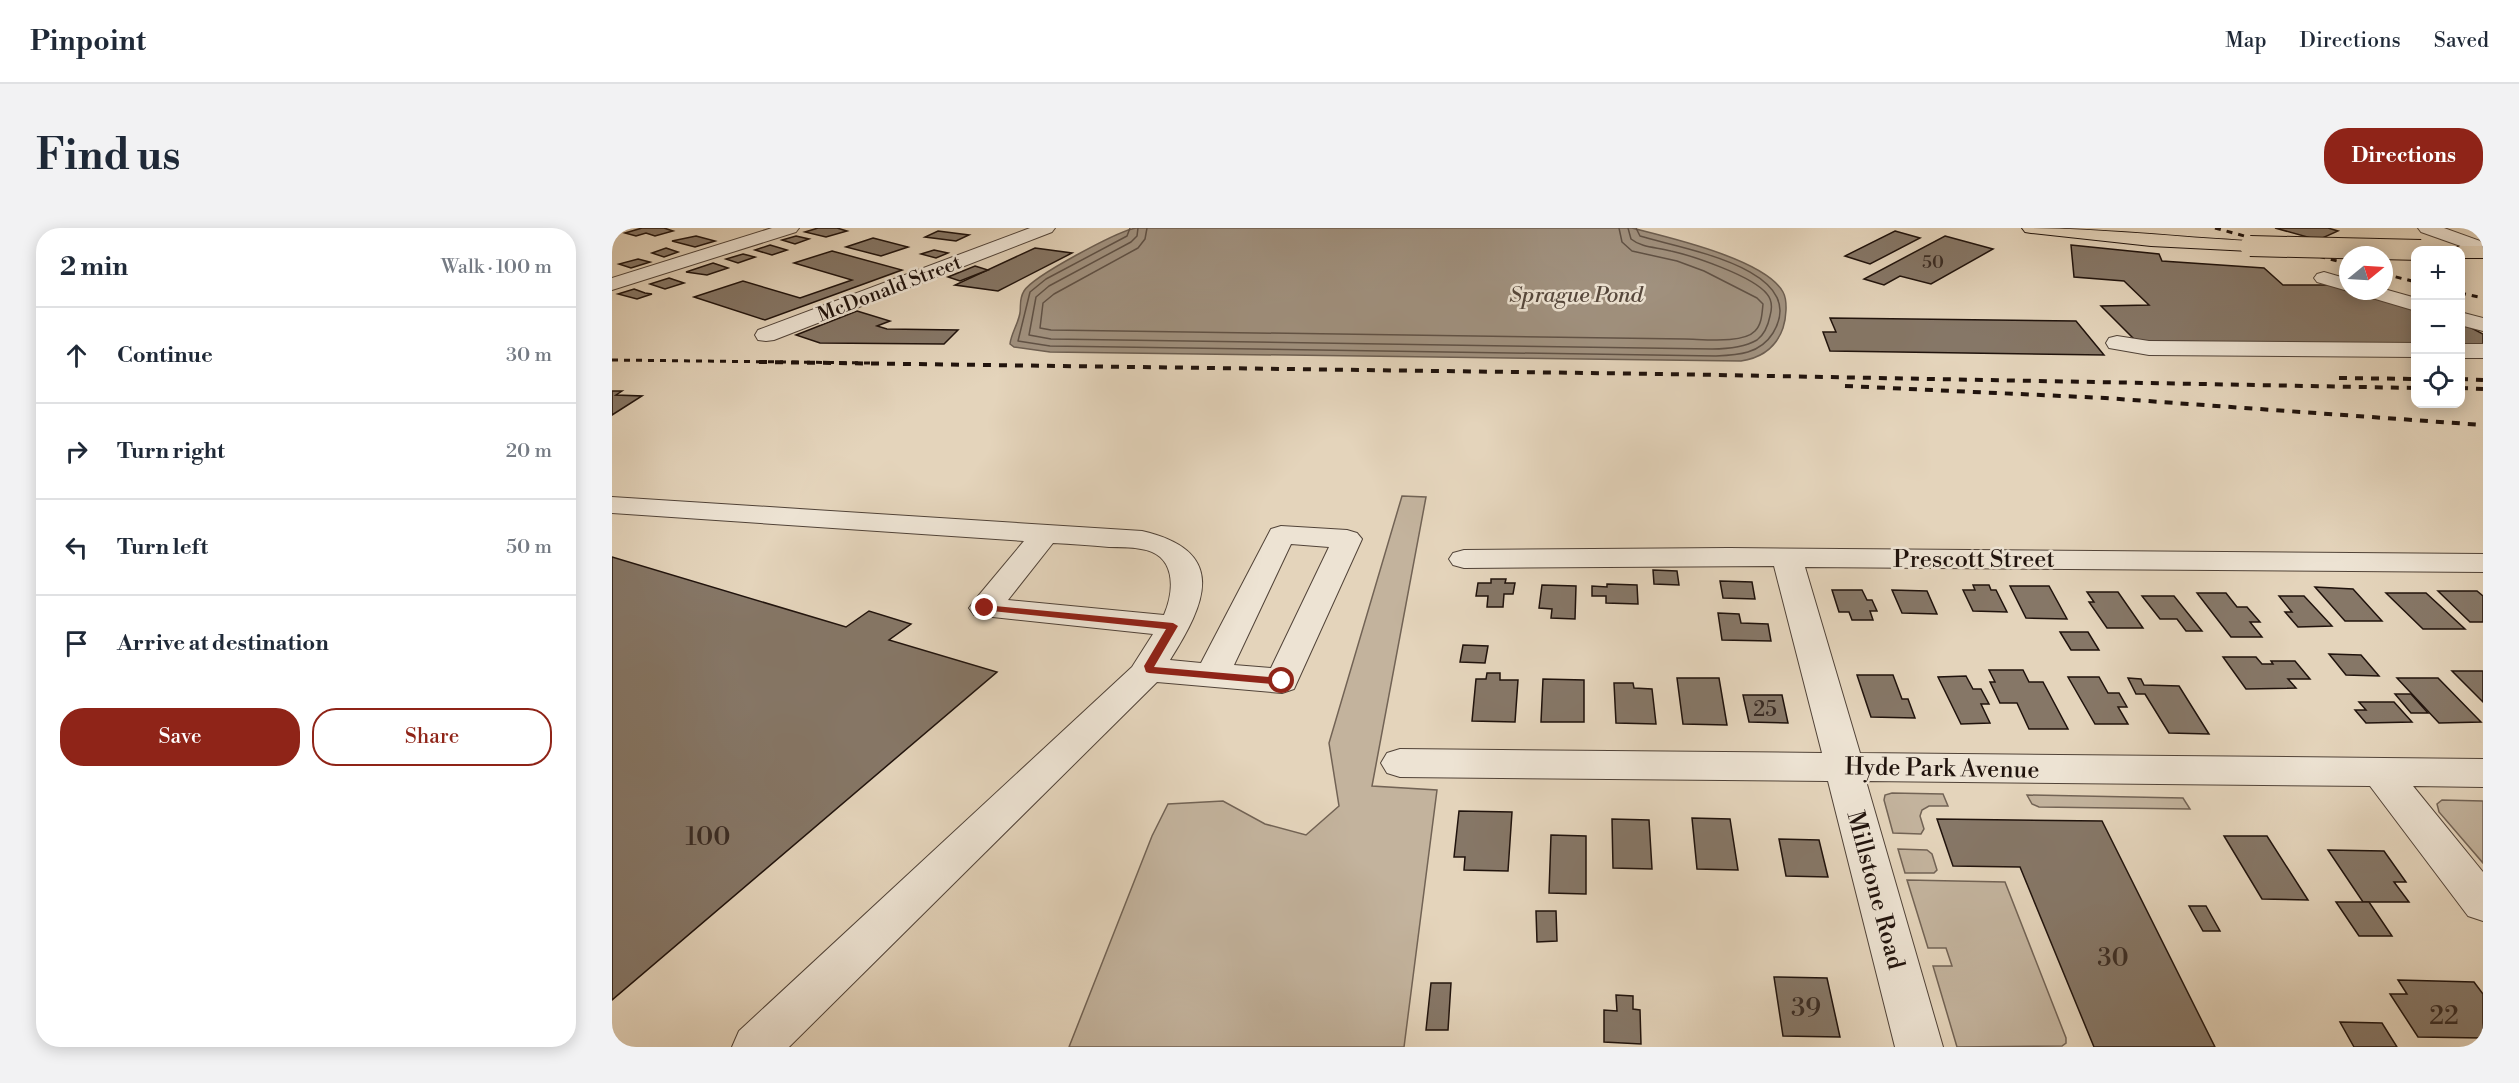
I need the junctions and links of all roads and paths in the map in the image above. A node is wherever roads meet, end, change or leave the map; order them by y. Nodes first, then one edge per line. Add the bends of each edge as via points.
1 (732, 228) edge
2 (790, 228) edge
3 (1046, 228) edge
4 (2031, 228) edge
5 (2427, 228) edge
6 (765, 236) junction
7 (2483, 248) edge
8 (2411, 250) edge
9 (2465, 252) edge
10 (2483, 252) edge
11 (2324, 278) dead end
12 (2339, 282) edge
13 (612, 284) edge
14 (2393, 298) edge
15 (2411, 304) edge
16 (2465, 320) edge
17 (2483, 325) edge
18 (766, 335) dead end
19 (2117, 343) dead end
20 (2411, 350) edge
21 (2465, 351) edge
22 (2483, 351) edge
23 (612, 506) edge
24 (1045, 534) junction
25 (1787, 558) junction
26 (1464, 559) dead end
27 (2483, 563) edge
28 (1173, 626) junction
29 (1149, 670) junction
30 (1212, 675) junction
31 (1400, 763) dead end
32 (1844, 767) junction
33 (2380, 772) junction
34 (2483, 773) edge
35 (2483, 903) edge
36 (756, 1047) edge
37 (1919, 1047) edge

1 - 6 street
2 - 6 street
3 - 18 street, McDonald Street
4 - 8 main road, bridge via 2126,239
5 - 7 street
6 - 13 street
9 - 10 main road
11 - 12 street
14 - 15 street
16 - 17 street
19 - 20 street via 2149,348
21 - 22 street
23 - 24 street
24 - 28 street via 1142,540 1169,549 1183,563 1189,585
24 - 28 street via 985,608
25 - 26 street, Prescott Street
25 - 27 street, Prescott Street
25 - 32 street, Millstone Road
28 - 29 street
29 - 30 street
29 - 36 street
30 - 30 street via 1282,681 1347,539 1281,535
31 - 32 street, Hyde Park Avenue
32 - 33 street, Hyde Park Avenue
32 - 37 street, Millstone Road
33 - 34 street, Hyde Park Avenue
33 - 35 street

